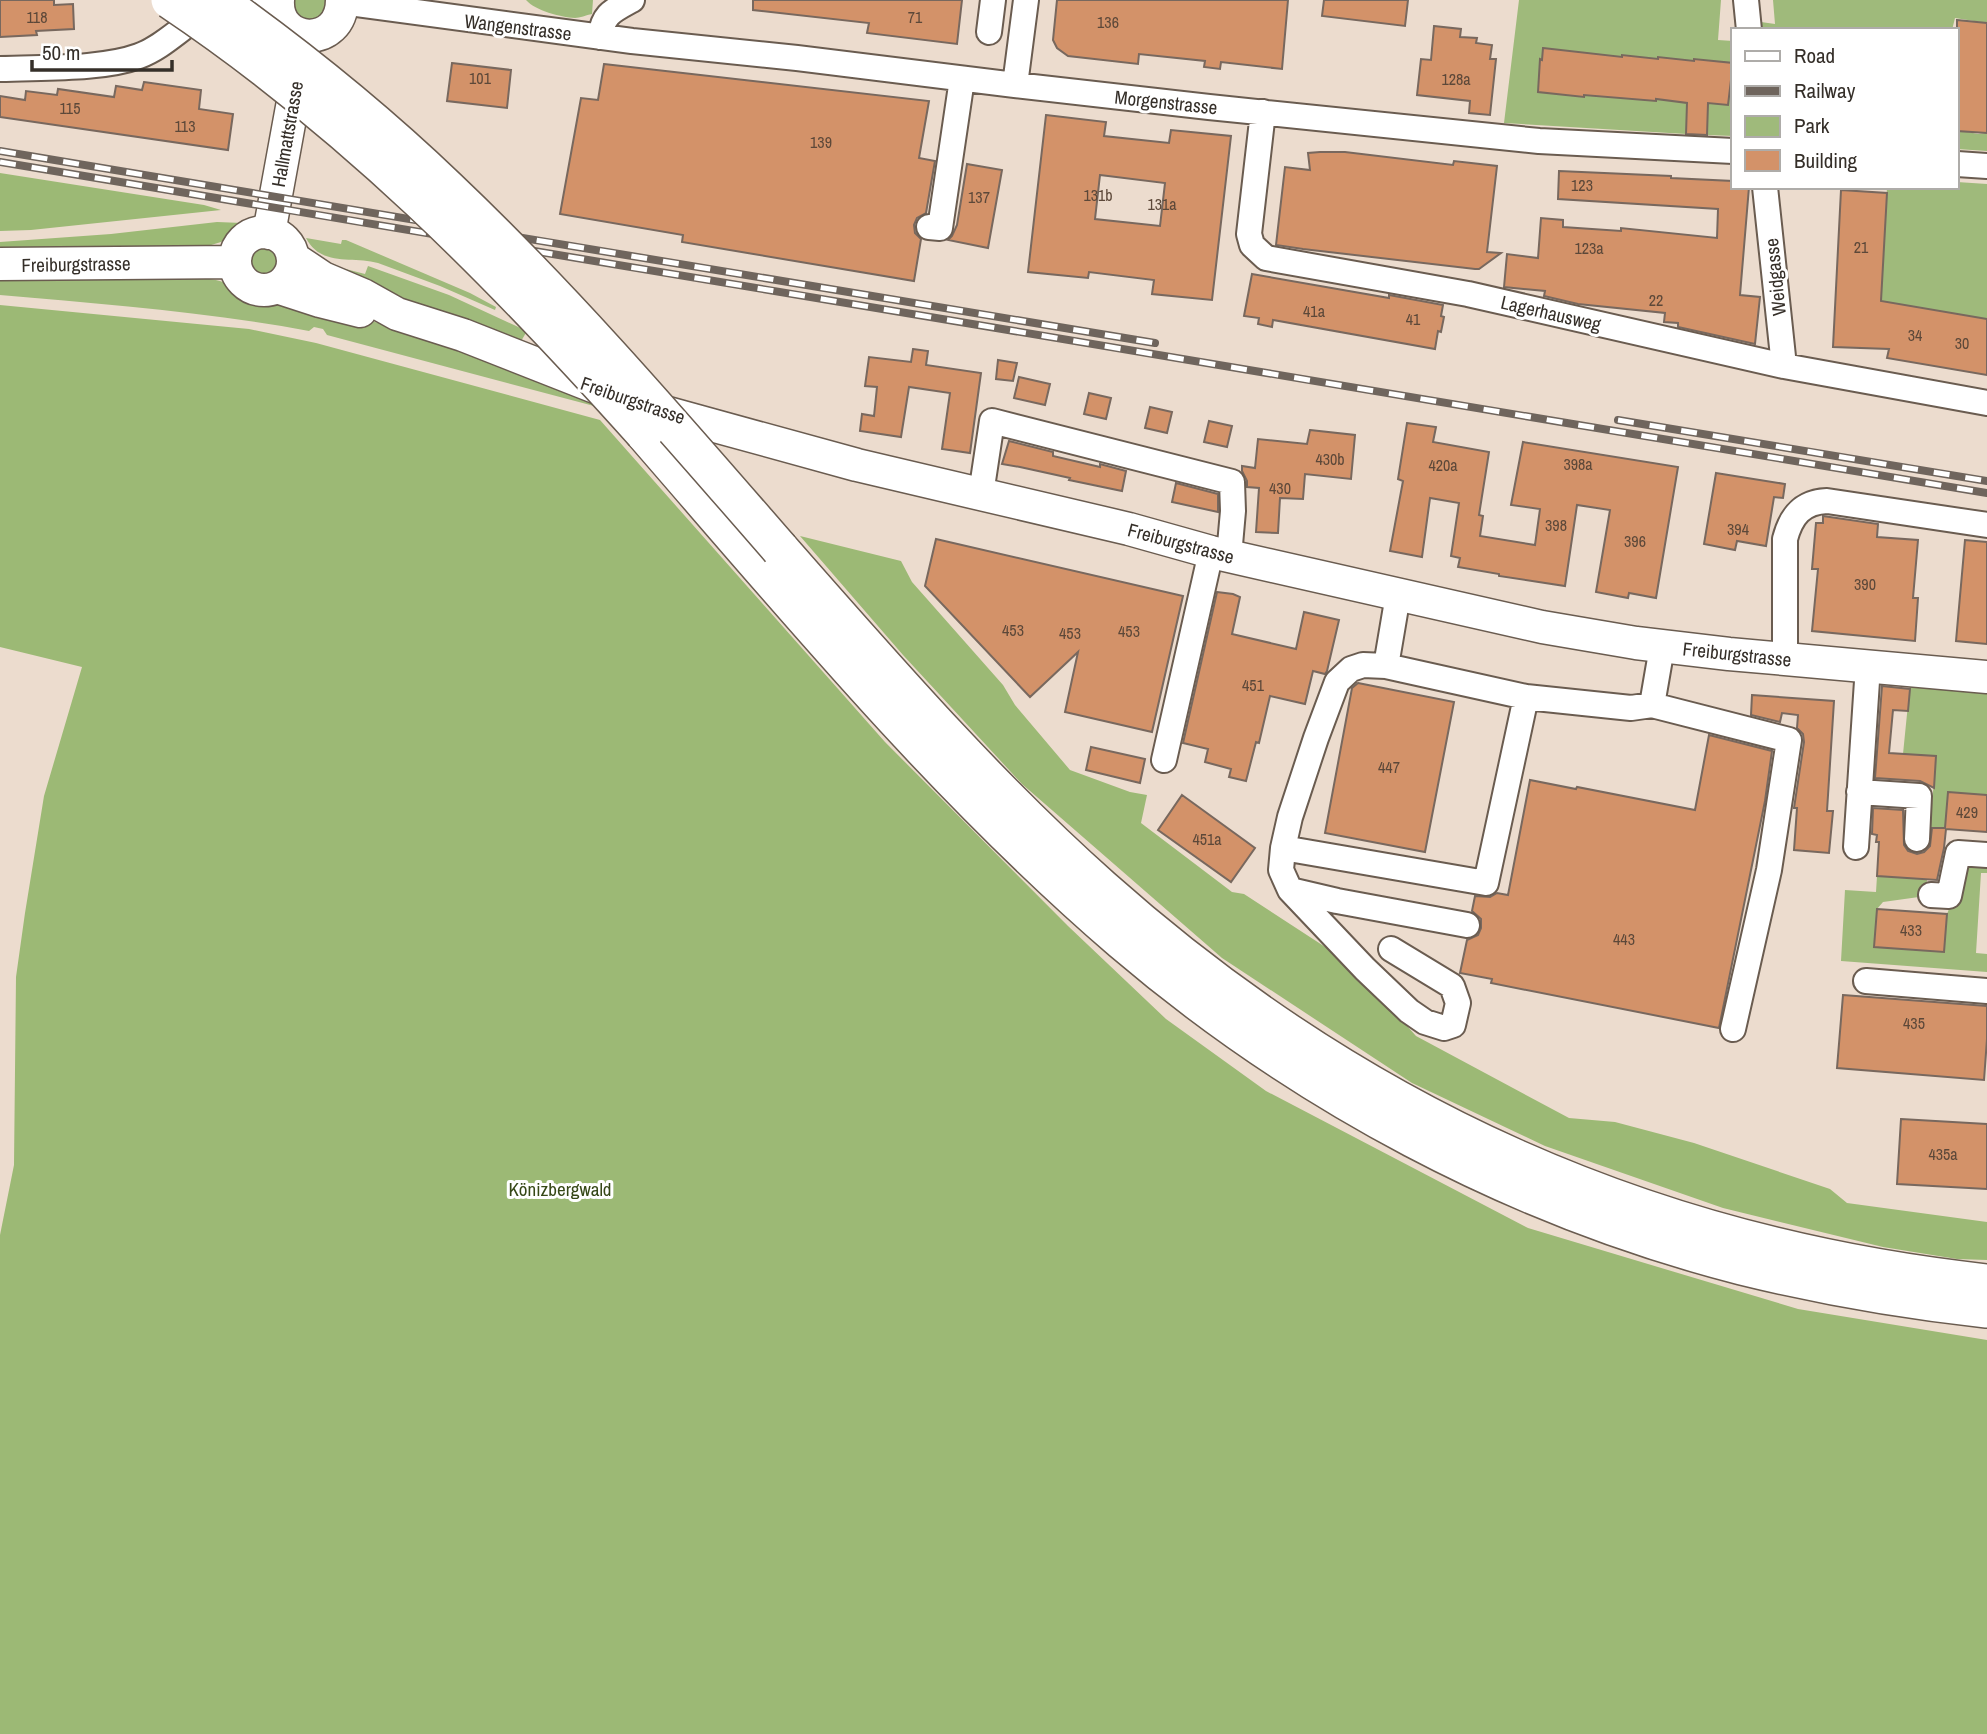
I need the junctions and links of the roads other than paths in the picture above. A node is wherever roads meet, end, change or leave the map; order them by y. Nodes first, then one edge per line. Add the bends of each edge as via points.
1 (170, 0) edge
2 (218, 0) edge
3 (264, 0) edge
4 (278, 0) edge
5 (632, 0) edge
6 (993, 0) edge
7 (1026, 0) edge
8 (1746, 0) edge
9 (342, 1) edge
10 (1749, 28) edge
11 (989, 32) dead end
12 (304, 36) junction
13 (600, 37) junction
14 (0, 69) edge
15 (962, 79) junction
16 (1015, 85) junction
17 (1263, 112) junction
18 (1731, 151) edge
19 (1959, 164) edge
20 (1987, 166) edge
21 (1765, 189) edge
22 (929, 227) dead end
23 (269, 233) junction
24 (293, 258) junction
25 (235, 262) junction
26 (0, 264) edge
27 (277, 287) junction
28 (397, 314) junction
29 (1784, 366) junction
30 (1987, 403) edge
31 (981, 494) junction
32 (1987, 525) edge
33 (1220, 554) junction
34 (1398, 595) junction
35 (1662, 646) junction
36 (1785, 660) junction
37 (1386, 666) junction
38 (1868, 666) junction
39 (1987, 677) edge
40 (1527, 697) junction
41 (1652, 705) junction
42 (1164, 760) dead end
43 (1859, 792) junction
44 (1917, 839) dead end
45 (1856, 847) dead end
46 (1283, 848) junction
47 (1987, 855) edge
48 (1290, 890) junction
49 (1931, 895) dead end
50 (1467, 925) dead end
51 (1391, 949) dead end
52 (1866, 981) dead end
53 (1987, 991) edge
54 (1733, 1029) dead end
55 (1987, 1283) edge
56 (1987, 1309) edge

1 - 56 highway, bridge via 317,108 444,222 585,367 901,725 1042,869 1199,1002 1281,1060 1410,1137 1547,1201 1738,1265 1871,1294
2 - 55 highway, bridge via 334,88 472,212 605,350 989,779 1060,850 1216,982 1338,1065 1423,1113 1500,1152 1594,1191 1747,1240 1844,1262
3 - 14 street via 205,13 161,46 138,56 88,65
4 - 12 main road via 283,22
5 - 13 street, Wangenstrasse via 604,20
6 - 11 street
7 - 16 street
8 - 10 street
9 - 12 main road via 335,25 321,34
9 - 13 street, Wangenstrasse
12 - 23 main road, Hallmattstrasse
13 - 15 street, Morgenstrasse
15 - 16 street, Morgenstrasse
15 - 22 street via 940,228
16 - 17 street, Morgenstrasse
17 - 18 street, Morgenstrasse via 1503,138
17 - 29 street, Lagerhausweg via 1249,234 1252,246 1266,258 1468,294
19 - 20 street
21 - 29 street, Weidgasse
23 - 24 main road via 287,243
23 - 25 main road via 244,240
24 - 27 main road via 290,275
24 - 28 main road, Freiburgstrasse
25 - 26 main road, Freiburgstrasse
25 - 27 main road via 248,285 261,290
27 - 28 main road, Freiburgstrasse via 360,311
28 - 31 main road, Freiburgstrasse via 666,414
29 - 30 street, Lagerhausweg
31 - 33 main road, Freiburgstrasse
31 - 33 street via 992,421 1232,482 1233,511
32 - 36 street via 1827,501 1806,505 1795,514 1785,539
33 - 34 main road, Freiburgstrasse
33 - 42 street
34 - 35 main road, Freiburgstrasse via 1576,634
34 - 37 street
35 - 36 main road, Freiburgstrasse
35 - 41 street
36 - 38 main road, Freiburgstrasse
37 - 40 street
37 - 46 street via 1363,665 1337,682
38 - 39 main road, Freiburgstrasse
38 - 43 street
40 - 41 street via 1631,708
40 - 46 street via 1486,883
41 - 54 street via 1789,740 1769,870
43 - 44 street via 1919,796
43 - 45 street
46 - 48 street via 1281,870
47 - 49 street via 1958,853 1949,896
48 - 50 street
48 - 51 street via 1409,1011 1444,1028 1453,1025 1458,1003 1452,986
52 - 53 street

